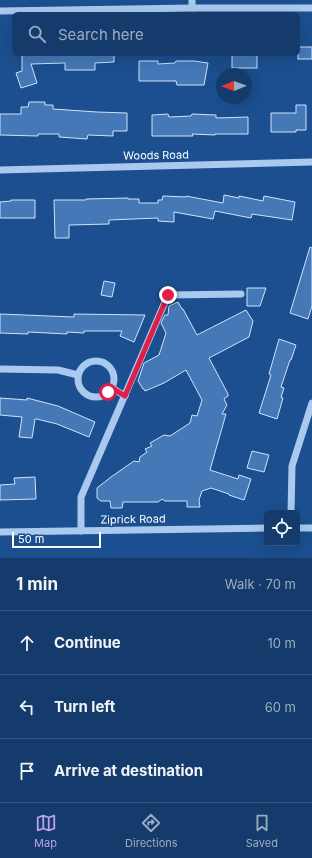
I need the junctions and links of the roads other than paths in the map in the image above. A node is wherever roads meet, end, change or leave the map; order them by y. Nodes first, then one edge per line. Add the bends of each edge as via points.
1 (192, 0) edge
2 (192, 8) junction
3 (312, 8) edge
4 (0, 11) edge
5 (312, 162) edge
6 (0, 170) edge
7 (241, 294) dead end
8 (0, 370) edge
9 (78, 375) junction
10 (112, 388) junction
11 (125, 396) junction
12 (312, 403) edge
13 (291, 510) edge
14 (264, 528) edge
15 (300, 528) edge
16 (312, 528) edge
17 (81, 531) junction
18 (0, 532) edge

1 - 2 street
2 - 3 street
2 - 4 street
5 - 6 street, Woods Road
7 - 11 street via 168,295
8 - 9 street via 58,370
9 - 10 street via 79,387 87,396 98,398
9 - 10 street via 84,365 102,362 112,370
10 - 11 street
11 - 17 street via 81,497
12 - 13 street via 292,466
14 - 17 street, Ziprick Road
15 - 16 street
17 - 18 street, Ziprick Road

